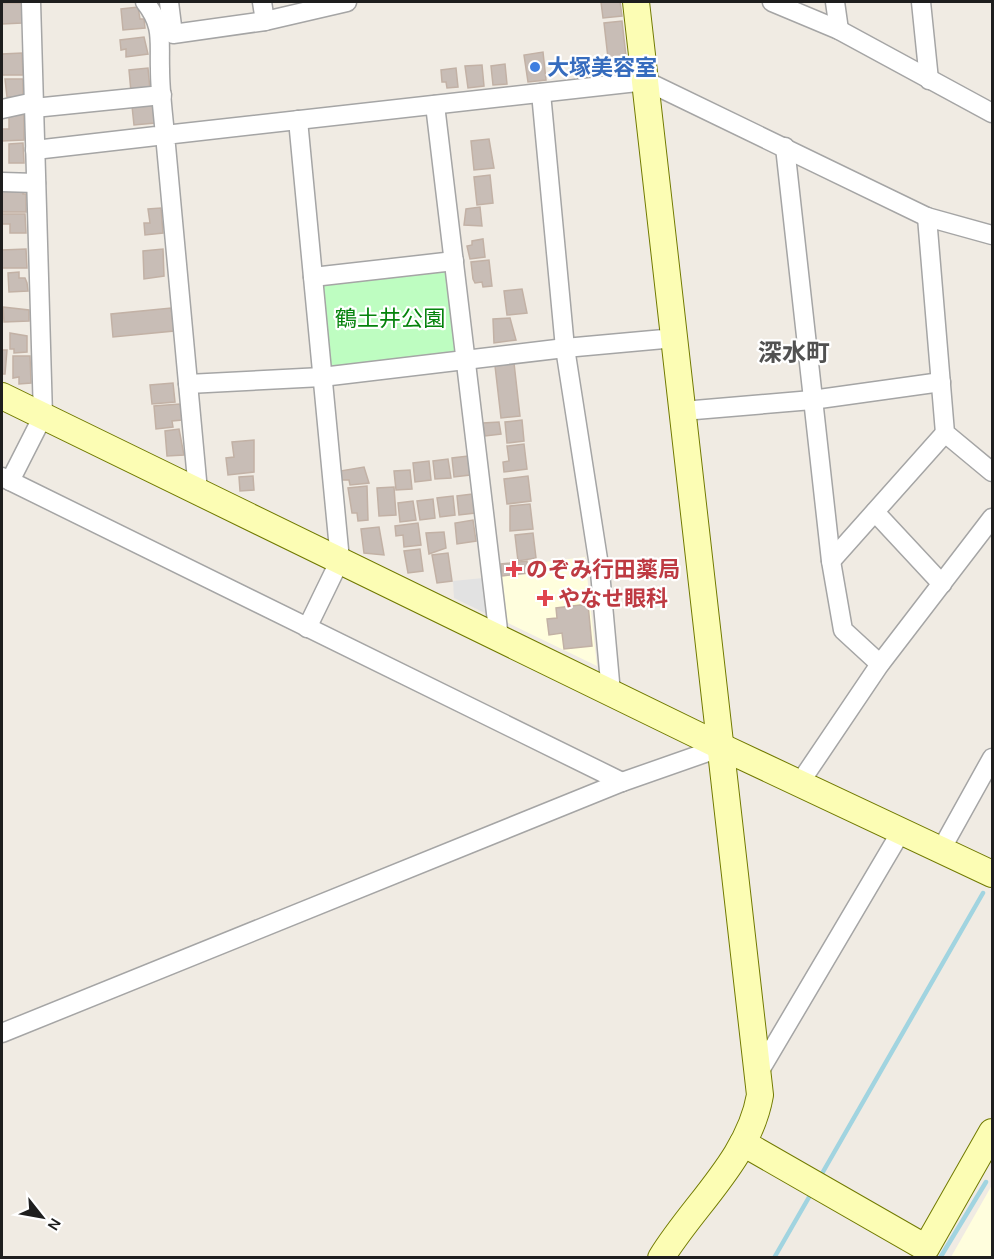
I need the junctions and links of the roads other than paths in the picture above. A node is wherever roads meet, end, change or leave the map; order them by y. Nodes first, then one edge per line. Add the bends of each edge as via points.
1 (31, 2) edge
2 (145, 2) edge
3 (169, 2) edge
4 (262, 2) edge
5 (347, 2) edge
6 (636, 2) edge
7 (772, 2) edge
8 (835, 2) edge
9 (921, 2) edge
10 (265, 21) junction
11 (839, 30) junction
12 (168, 36) junction
13 (928, 80) junction
14 (646, 81) junction
15 (541, 93) junction
16 (162, 95) junction
17 (34, 105) junction
18 (435, 105) junction
19 (2, 109) edge
20 (993, 113) edge
21 (298, 120) junction
22 (165, 135) junction
23 (784, 147) junction
24 (35, 150) junction
25 (2, 182) edge
26 (36, 183) junction
27 (927, 217) junction
28 (993, 235) edge
29 (454, 261) junction
30 (313, 277) junction
31 (675, 338) junction
32 (565, 348) junction
33 (466, 361) junction
34 (322, 377) junction
35 (941, 382) junction
36 (188, 384) junction
37 (2, 396) edge
38 (812, 400) junction
39 (683, 411) junction
40 (42, 416) junction
41 (945, 433) junction
42 (993, 472) edge
43 (6, 479) edge
44 (198, 491) junction
45 (875, 512) junction
46 (993, 518) edge
47 (340, 560) junction
48 (831, 561) junction
49 (942, 584) junction
50 (307, 628) junction
51 (499, 638) junction
52 (880, 664) junction
53 (611, 693) junction
54 (722, 747) junction
55 (993, 758) edge
56 (622, 782) junction
57 (799, 784) junction
58 (902, 830) junction
59 (942, 848) junction
60 (993, 874) edge
61 (2, 1033) edge
62 (759, 1072) junction
63 (993, 1132) edge
64 (743, 1143) junction
65 (923, 1253) edge
66 (661, 1257) edge

1 - 17 street
2 - 12 street
3 - 12 street
4 - 10 street
5 - 10 street
6 - 14 street
7 - 11 street
8 - 11 street
9 - 13 street
10 - 12 street
11 - 13 street
12 - 16 street via 159,67
13 - 20 street
14 - 15 street
14 - 23 street
14 - 31 street
15 - 18 street
15 - 32 street
16 - 17 street
16 - 22 street
17 - 19 street
17 - 24 street
18 - 21 street
18 - 29 street
21 - 22 street
21 - 30 street
22 - 24 street
22 - 36 street
23 - 27 street
23 - 38 street
24 - 26 street
25 - 26 street
26 - 40 street
27 - 28 street
27 - 35 street
29 - 30 street
29 - 33 street
30 - 34 street
31 - 32 street
31 - 39 street
32 - 33 street
32 - 53 street via 600,572
33 - 34 street
33 - 51 street
34 - 36 street
34 - 47 street
35 - 38 street
35 - 41 street
36 - 44 street
37 - 40 street
38 - 39 street
38 - 48 street
39 - 54 street
40 - 43 street
40 - 44 street
41 - 42 street
41 - 45 street
43 - 50 street
44 - 47 street
45 - 48 street
45 - 49 street
46 - 49 street
47 - 50 street
47 - 51 street
48 - 52 street via 843,630
49 - 52 street
50 - 56 street
51 - 53 street
52 - 57 street
53 - 54 street
54 - 56 street
54 - 57 street
54 - 62 street
55 - 59 street
56 - 61 street
57 - 58 street
58 - 59 street
58 - 62 street
59 - 60 street
62 - 64 street via 757,1116
63 - 65 street
64 - 65 street via 816,1184
64 - 66 street

